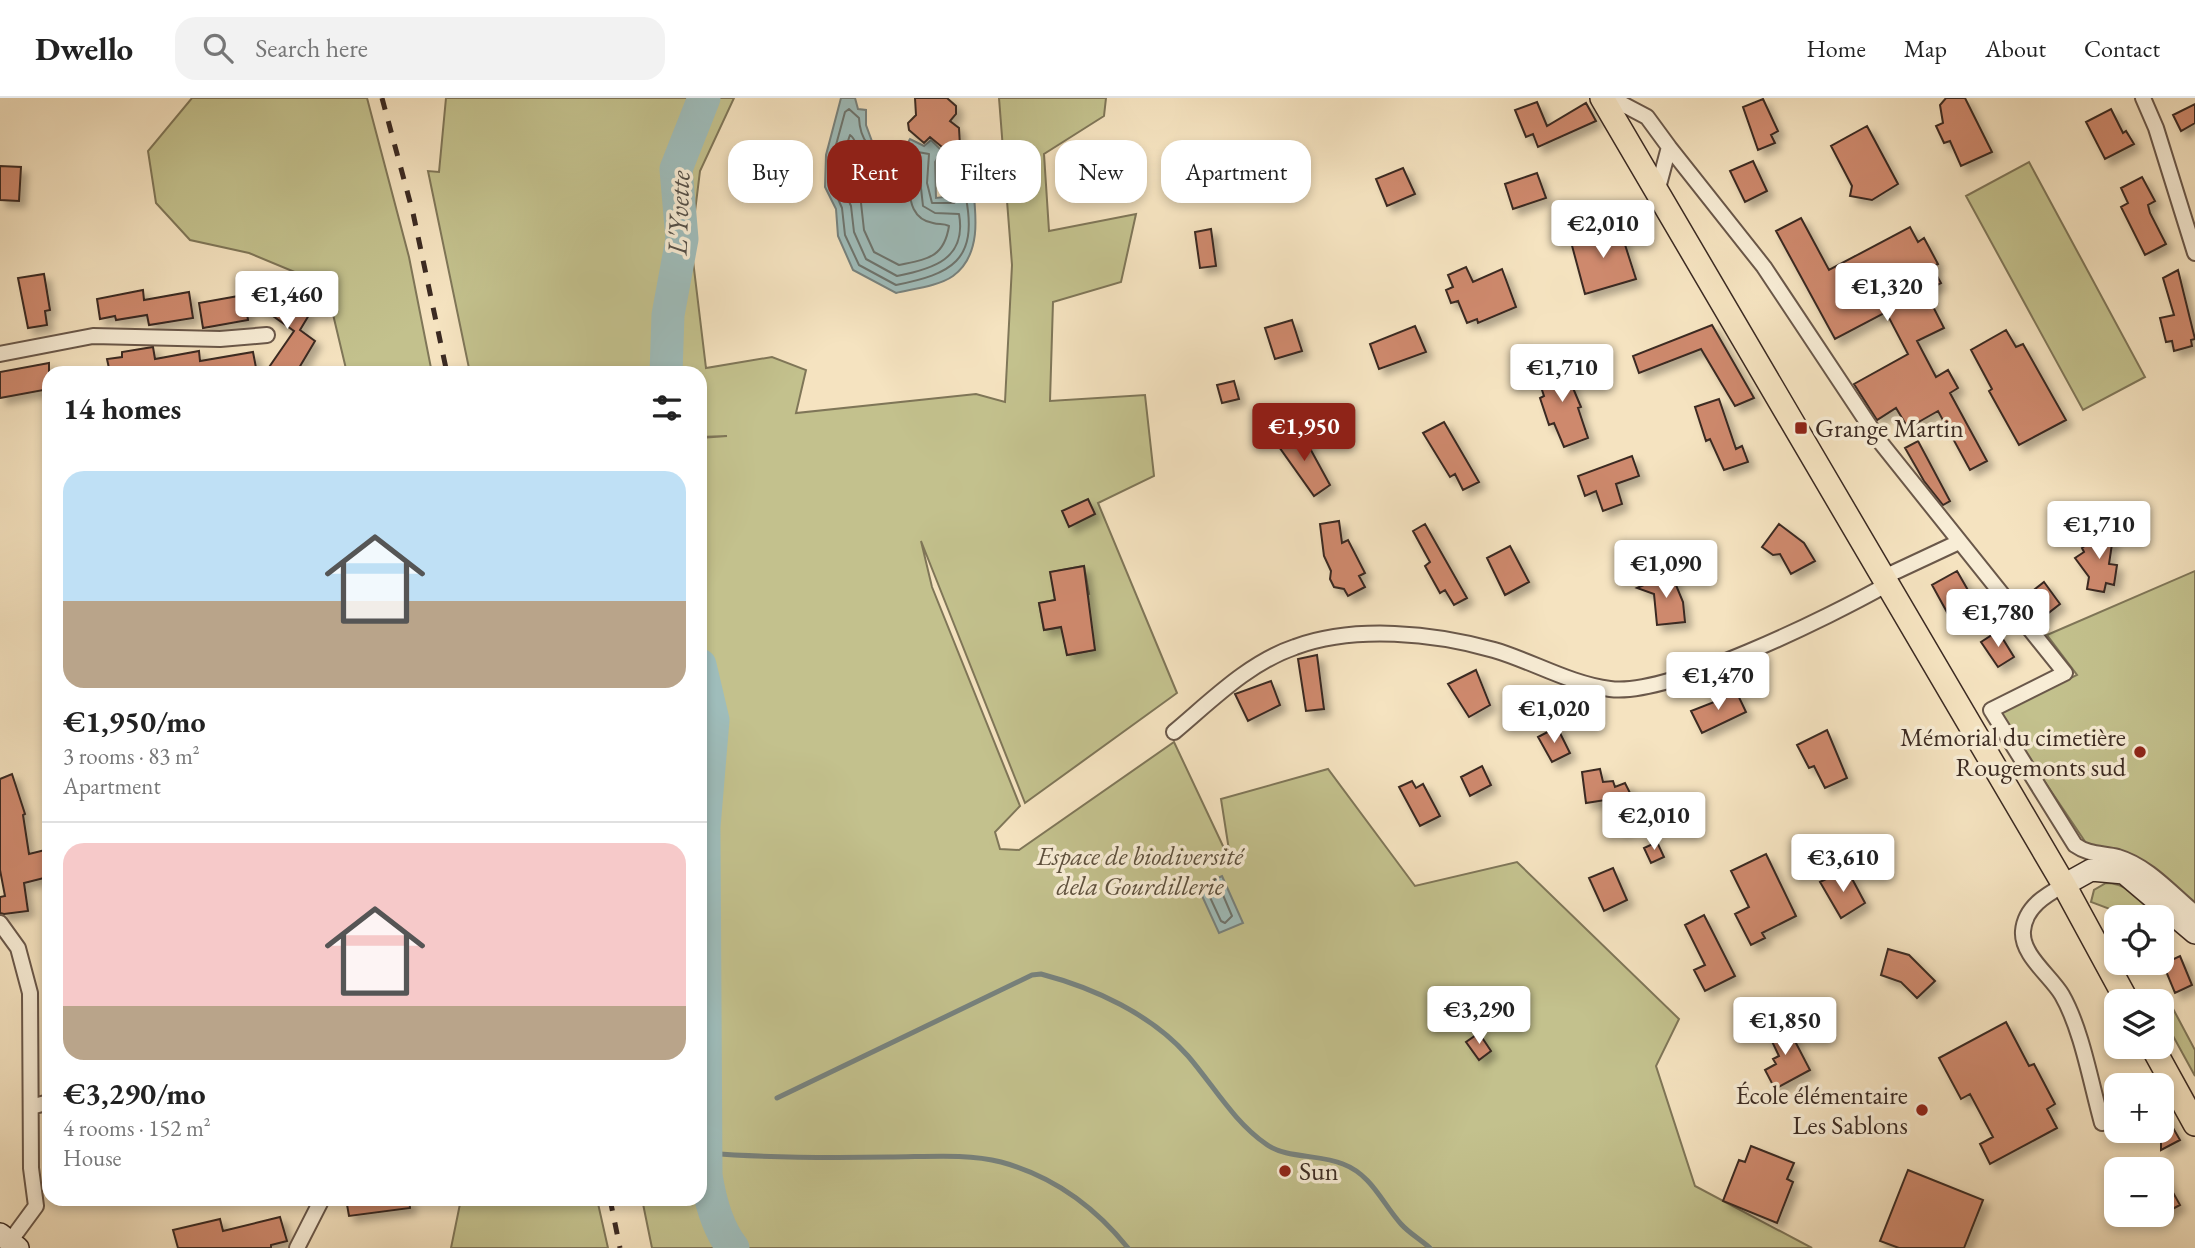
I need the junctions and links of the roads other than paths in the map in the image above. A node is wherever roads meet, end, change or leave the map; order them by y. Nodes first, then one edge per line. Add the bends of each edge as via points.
1 (1602, 98) edge
2 (1611, 98) edge
3 (2143, 98) edge
4 (1670, 148) junction
5 (1657, 192) junction
6 (2195, 253) edge
7 (267, 335) dead end
8 (0, 354) edge
9 (1959, 542) junction
10 (1884, 582) junction
11 (1174, 732) dead end
12 (2064, 885) junction
13 (2195, 913) edge
14 (0, 923) edge
15 (2195, 933) edge
16 (2120, 989) edge
17 (2159, 1059) edge
18 (42, 1104) edge
19 (32, 1107) junction
20 (2102, 1124) dead end
21 (2195, 1124) edge
22 (318, 1206) edge
23 (9, 1241) edge
24 (297, 1248) edge

1 - 5 main road
2 - 4 street via 1647,117
3 - 6 street
4 - 5 street
4 - 9 street via 1765,267 1881,443
5 - 10 main road
7 - 8 street via 93,336
9 - 10 street
9 - 13 street via 2065,673 1991,710 2075,845 2094,854 2118,857 2148,872
10 - 11 street via 1714,665 1637,689 1609,689 1460,642 1366,635 1328,638 1294,647 1256,666
10 - 12 main road
12 - 15 street via 2091,870 2124,873
12 - 16 main road
12 - 20 street via 2041,898 2023,931 2025,943 2062,996
14 - 19 street via 18,947 30,993
17 - 21 main road
18 - 19 street
19 - 23 street via 36,1206
22 - 24 street

